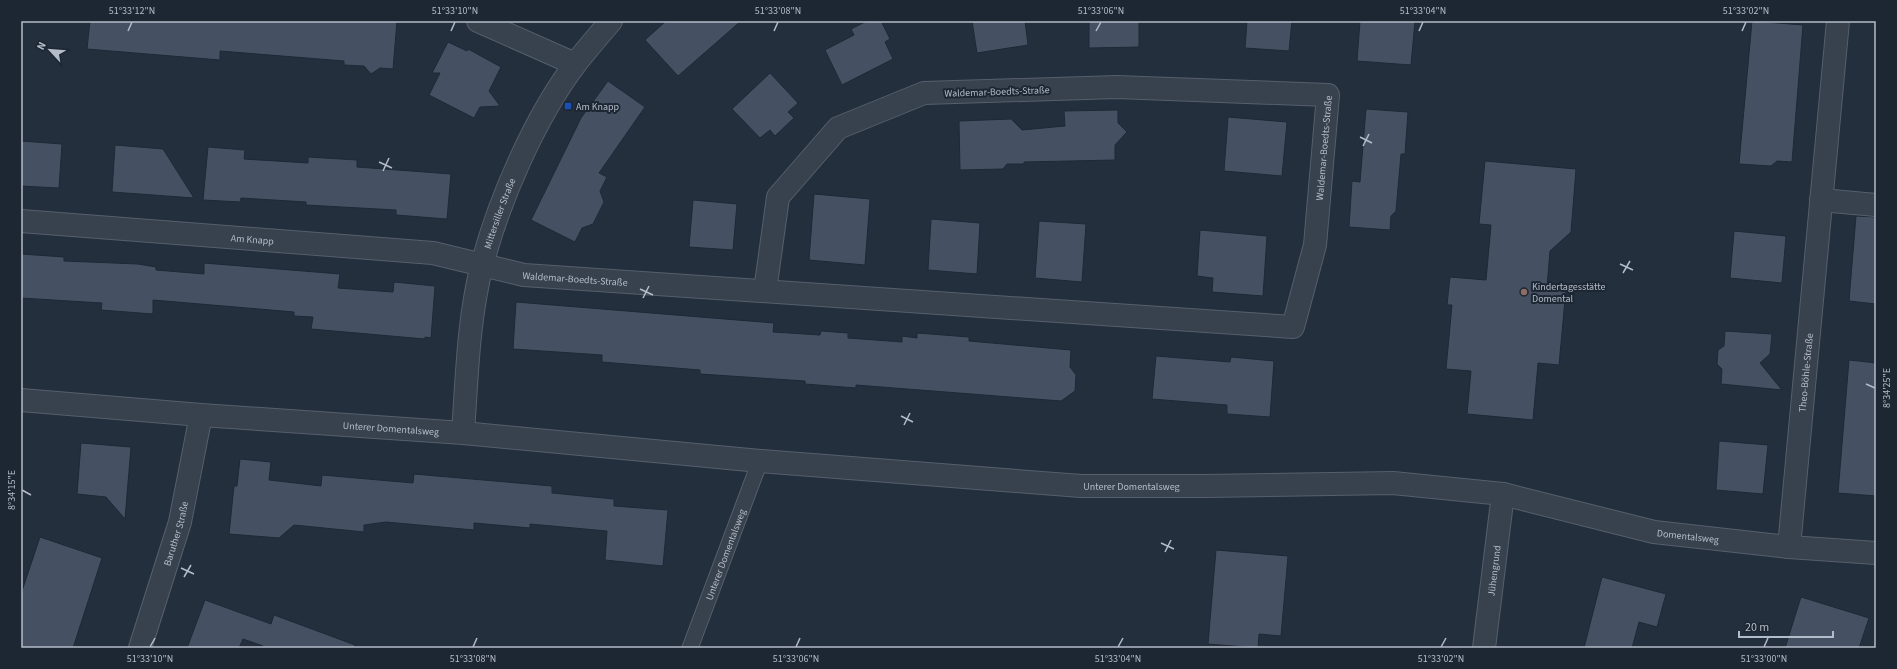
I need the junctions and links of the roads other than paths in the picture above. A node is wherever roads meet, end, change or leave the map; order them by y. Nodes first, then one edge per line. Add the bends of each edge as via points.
1 (478, 21) edge
2 (611, 21) edge
3 (1838, 21) edge
4 (575, 64) junction
5 (1821, 200) junction
6 (1876, 205) edge
7 (21, 221) edge
8 (482, 265) junction
9 (765, 291) junction
10 (21, 400) edge
11 (200, 415) junction
12 (463, 433) junction
13 (760, 460) junction
14 (1503, 494) junction
15 (1789, 547) junction
16 (1876, 553) edge
17 (140, 648) edge
18 (690, 648) edge
19 (1484, 648) edge

1 - 4 street
2 - 4 street, Mittersiller Straße
3 - 5 street, Theo-Böhle-Straße
4 - 8 street, Mittersiller Straße via 543,115 508,186
5 - 6 street
5 - 15 street, Theo-Böhle-Straße
7 - 8 street, Am Knapp via 433,253
8 - 9 street, Waldemar-Boedts-Straße via 524,275
8 - 12 street, Mittersiller Straße via 469,338
9 - 9 street, Waldemar-Boedts-Straße via 1293,327 1315,245 1328,95 1117,87 924,93 838,128 778,197
10 - 11 street, Unterer Domentalsweg
11 - 12 street, Unterer Domentalsweg
11 - 17 street, Baruther Straße via 180,522
12 - 13 street, Unterer Domentalsweg
13 - 14 street, Unterer Domentalsweg via 1081,486 1393,482
13 - 18 lane, Unterer Domentalsweg
14 - 15 street, Domentalsweg via 1654,532
14 - 19 street, Jühengrund
15 - 16 street, Domentalsweg

